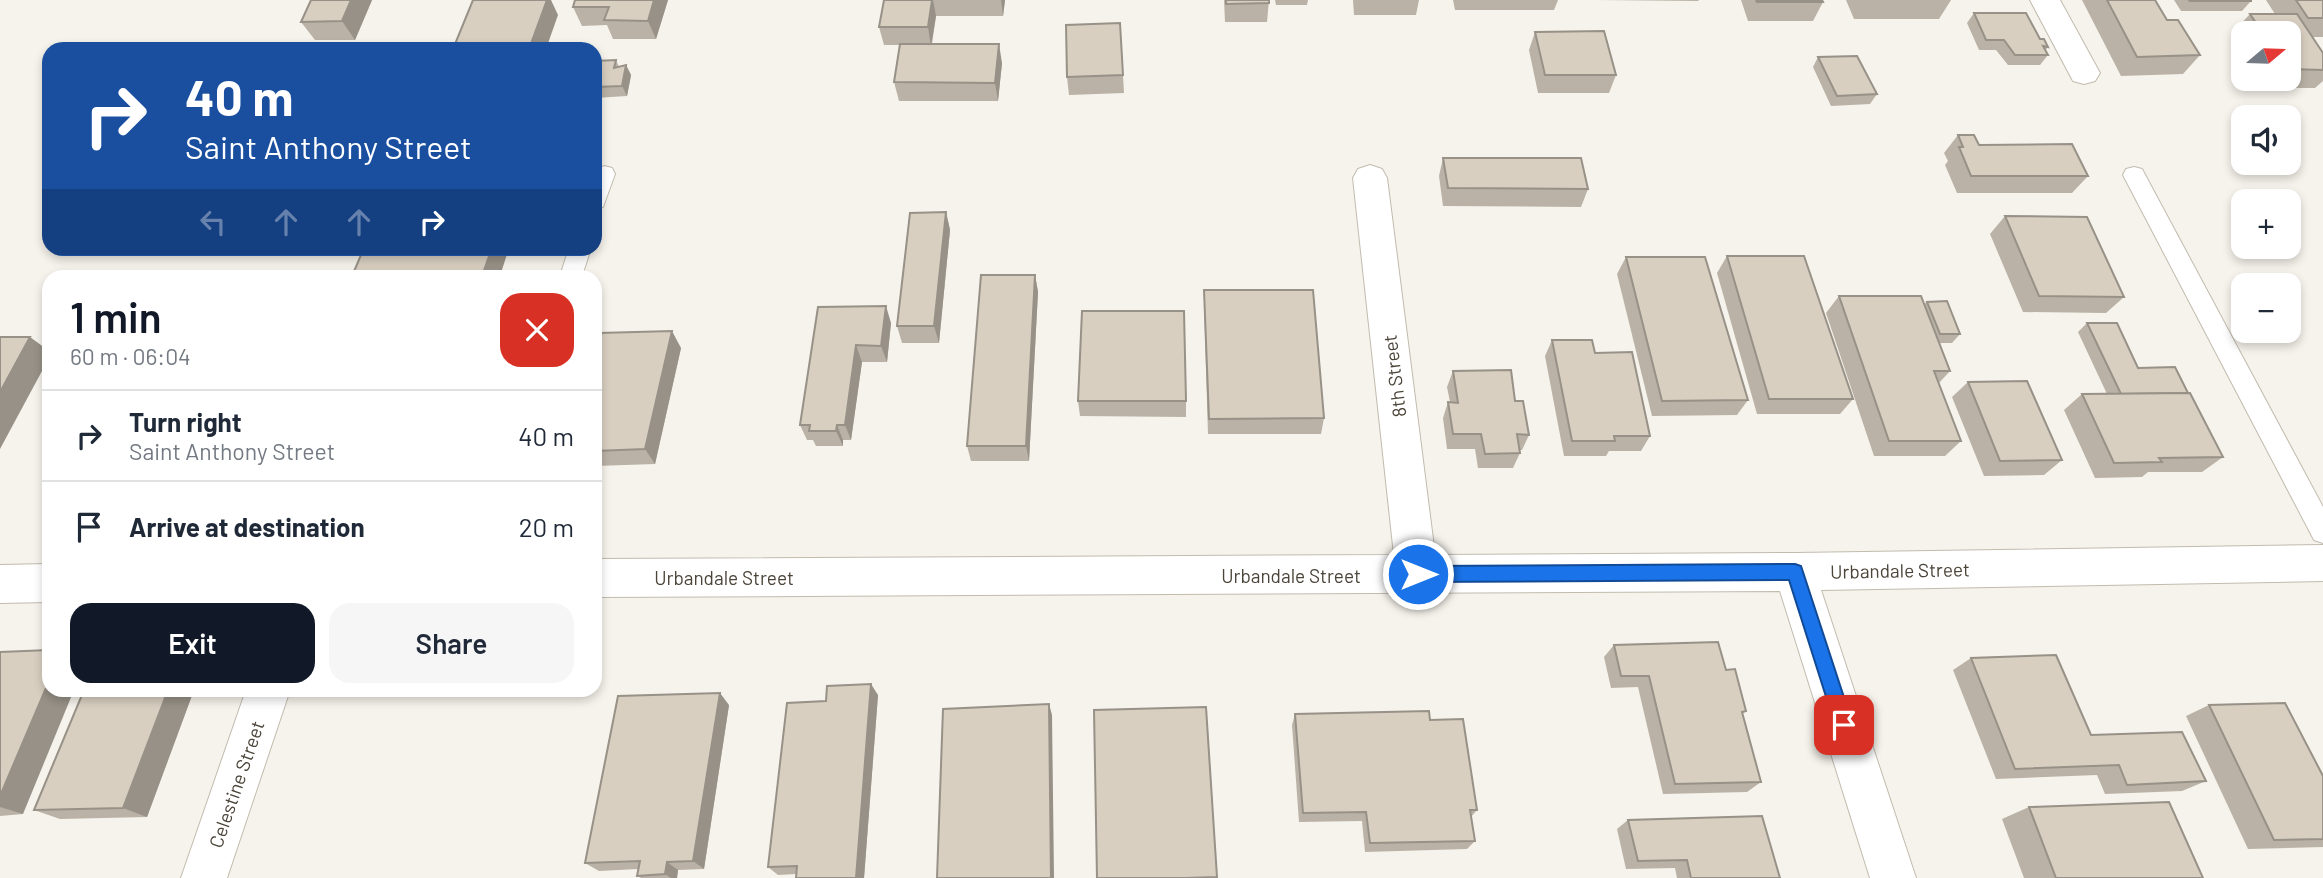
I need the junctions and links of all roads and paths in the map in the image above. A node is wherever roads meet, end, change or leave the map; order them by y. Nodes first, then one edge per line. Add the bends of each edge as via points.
1 (2045, 0) edge
2 (2084, 73) dead end
3 (604, 174) dead end
4 (2134, 175) dead end
5 (1370, 178) dead end
6 (602, 180) edge
7 (2323, 532) edge
8 (2323, 563) edge
9 (1795, 572) junction
10 (1418, 574) junction
11 (602, 578) edge
12 (42, 583) edge
13 (0, 584) edge
14 (266, 697) edge
15 (204, 878) edge
16 (1893, 878) edge

1 - 2 street
3 - 6 lane
4 - 7 lane
5 - 10 street, 8th Street
8 - 9 street, Urbandale Street
9 - 10 street, Urbandale Street
9 - 16 street
10 - 11 street, Urbandale Street
12 - 13 street
14 - 15 street, Celestine Street

